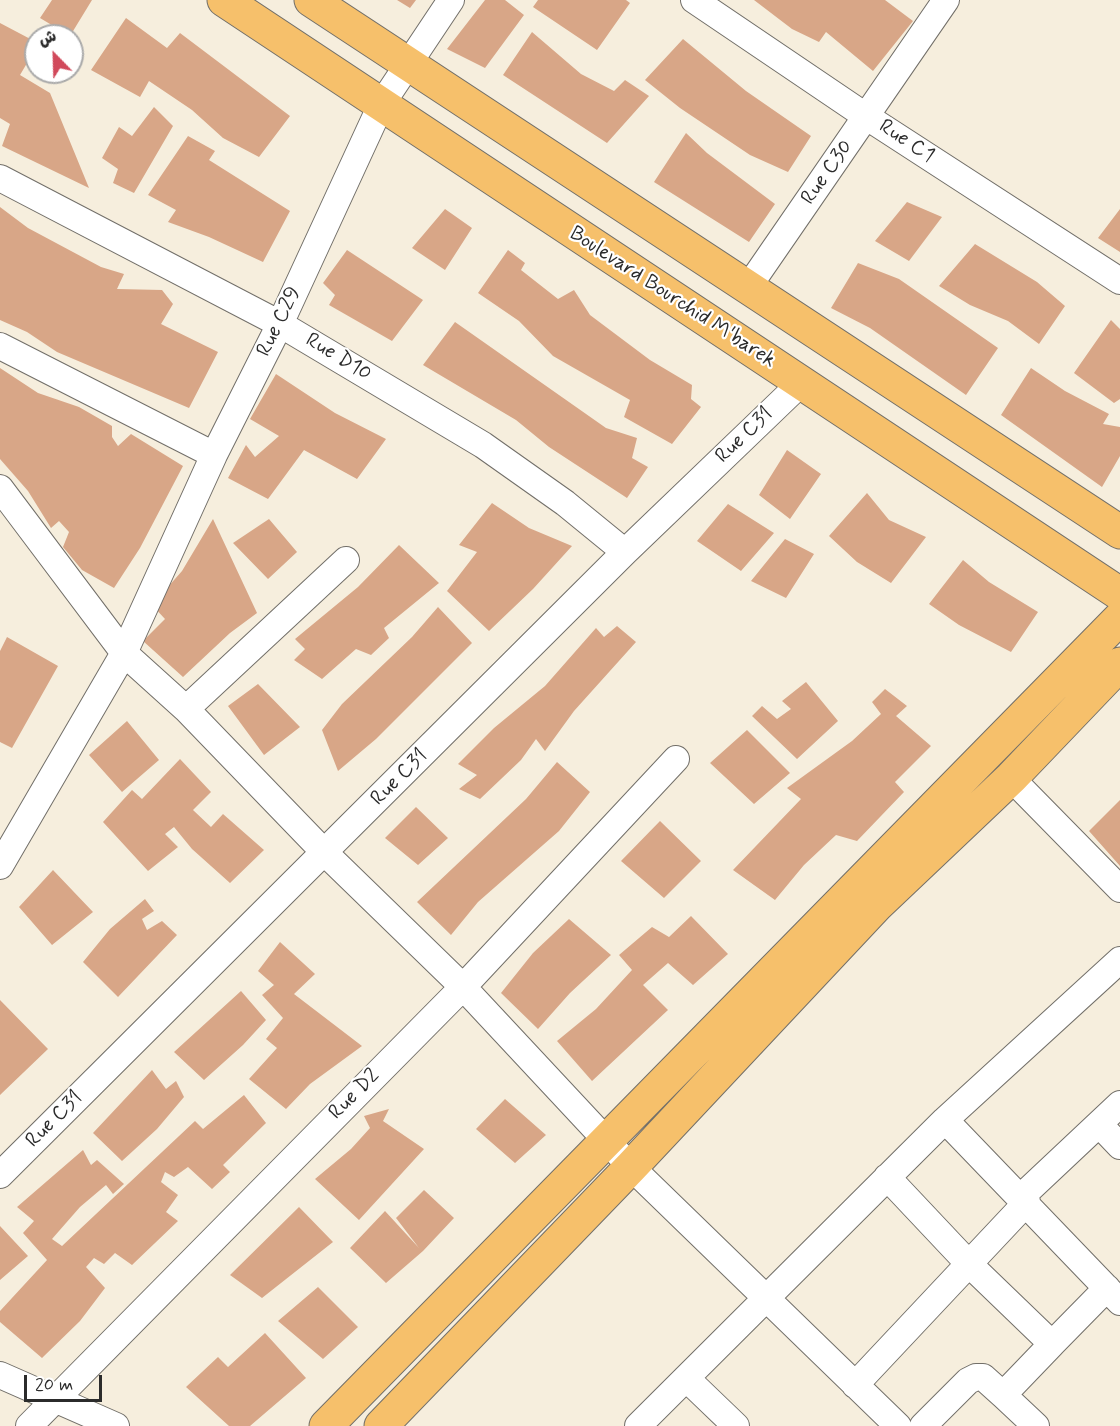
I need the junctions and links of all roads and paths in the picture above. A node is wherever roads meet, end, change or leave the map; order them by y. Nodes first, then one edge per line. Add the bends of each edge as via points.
1 (224, 0) edge
2 (311, 0) edge
3 (451, 0) edge
4 (694, 0) edge
5 (946, 0) edge
6 (410, 63) junction
7 (381, 105) junction
8 (867, 117) junction
9 (0, 178) edge
10 (1120, 280) edge
11 (749, 286) junction
12 (800, 320) junction
13 (280, 324) junction
14 (0, 346) edge
15 (773, 364) junction
16 (801, 383) junction
17 (214, 455) junction
18 (0, 488) edge
19 (1120, 532) edge
20 (625, 552) junction
21 (346, 560) dead end
22 (1120, 594) edge
23 (1120, 618) edge
24 (124, 653) junction
25 (1120, 664) edge
26 (186, 709) junction
27 (676, 759) dead end
28 (1011, 778) junction
29 (325, 853) junction
30 (0, 866) edge
31 (1120, 889) edge
32 (1120, 960) edge
33 (463, 987) junction
34 (1120, 1104) edge
35 (945, 1120) junction
36 (1099, 1124) junction
37 (606, 1142) junction
38 (1120, 1146) edge
39 (631, 1167) junction
40 (0, 1175) edge
41 (887, 1177) junction
42 (1023, 1200) junction
43 (969, 1264) junction
44 (1114, 1295) edge
45 (766, 1298) junction
46 (1052, 1344) junction
47 (0, 1375) edge
48 (686, 1378) junction
49 (855, 1385) junction
50 (1003, 1395) junction
51 (53, 1400) junction
52 (29, 1426) edge
53 (116, 1426) edge
54 (326, 1426) edge
55 (381, 1426) edge
56 (638, 1426) edge
57 (736, 1426) edge
58 (898, 1426) edge
59 (923, 1426) edge
60 (1036, 1426) edge

1 - 7 main road, Boulevard Bourchid M'barek
2 - 6 main road
3 - 6 street, Rue C29
4 - 8 street, Rue C1
5 - 8 street, Rue C30
6 - 7 street, Rue C29
6 - 11 main road
7 - 13 street, Rue C29
7 - 15 main road, Boulevard Bourchid M'barek
8 - 10 street, Rue C1
8 - 11 street, Rue C30
9 - 13 street, Rue D10
11 - 12 main road
12 - 15 main road
12 - 19 main road
13 - 17 street, Rue C29
13 - 20 street, Rue D10 via 483,445 565,503
14 - 17 street
15 - 16 main road, Boulevard Bourchid M'barek
16 - 20 street, Rue C31
16 - 22 main road, Boulevard Bourchid M'barek
17 - 24 street, Rue C29
18 - 24 street
20 - 29 street, Rue C31
21 - 26 street
23 - 37 main road
24 - 26 street
24 - 30 street, Rue C29
25 - 28 main road
26 - 29 street
27 - 33 street, Rue D2
28 - 31 street
28 - 39 main road via 877,905
29 - 33 street
29 - 40 street, Rue C31
32 - 35 street
33 - 37 street
33 - 51 street, Rue D2
34 - 36 street
35 - 41 street
35 - 42 street
36 - 38 street
36 - 42 street
37 - 39 street
37 - 54 main road
39 - 45 street
39 - 55 main road
41 - 43 street
41 - 45 street
42 - 43 street
42 - 44 street
43 - 46 street
43 - 49 street
44 - 46 street
45 - 48 street
45 - 49 street
46 - 50 street
47 - 51 street
48 - 56 street
48 - 57 street
49 - 58 street
50 - 59 street via 983,1377 976,1377
50 - 60 street
51 - 52 street, Rue D2
51 - 53 street

